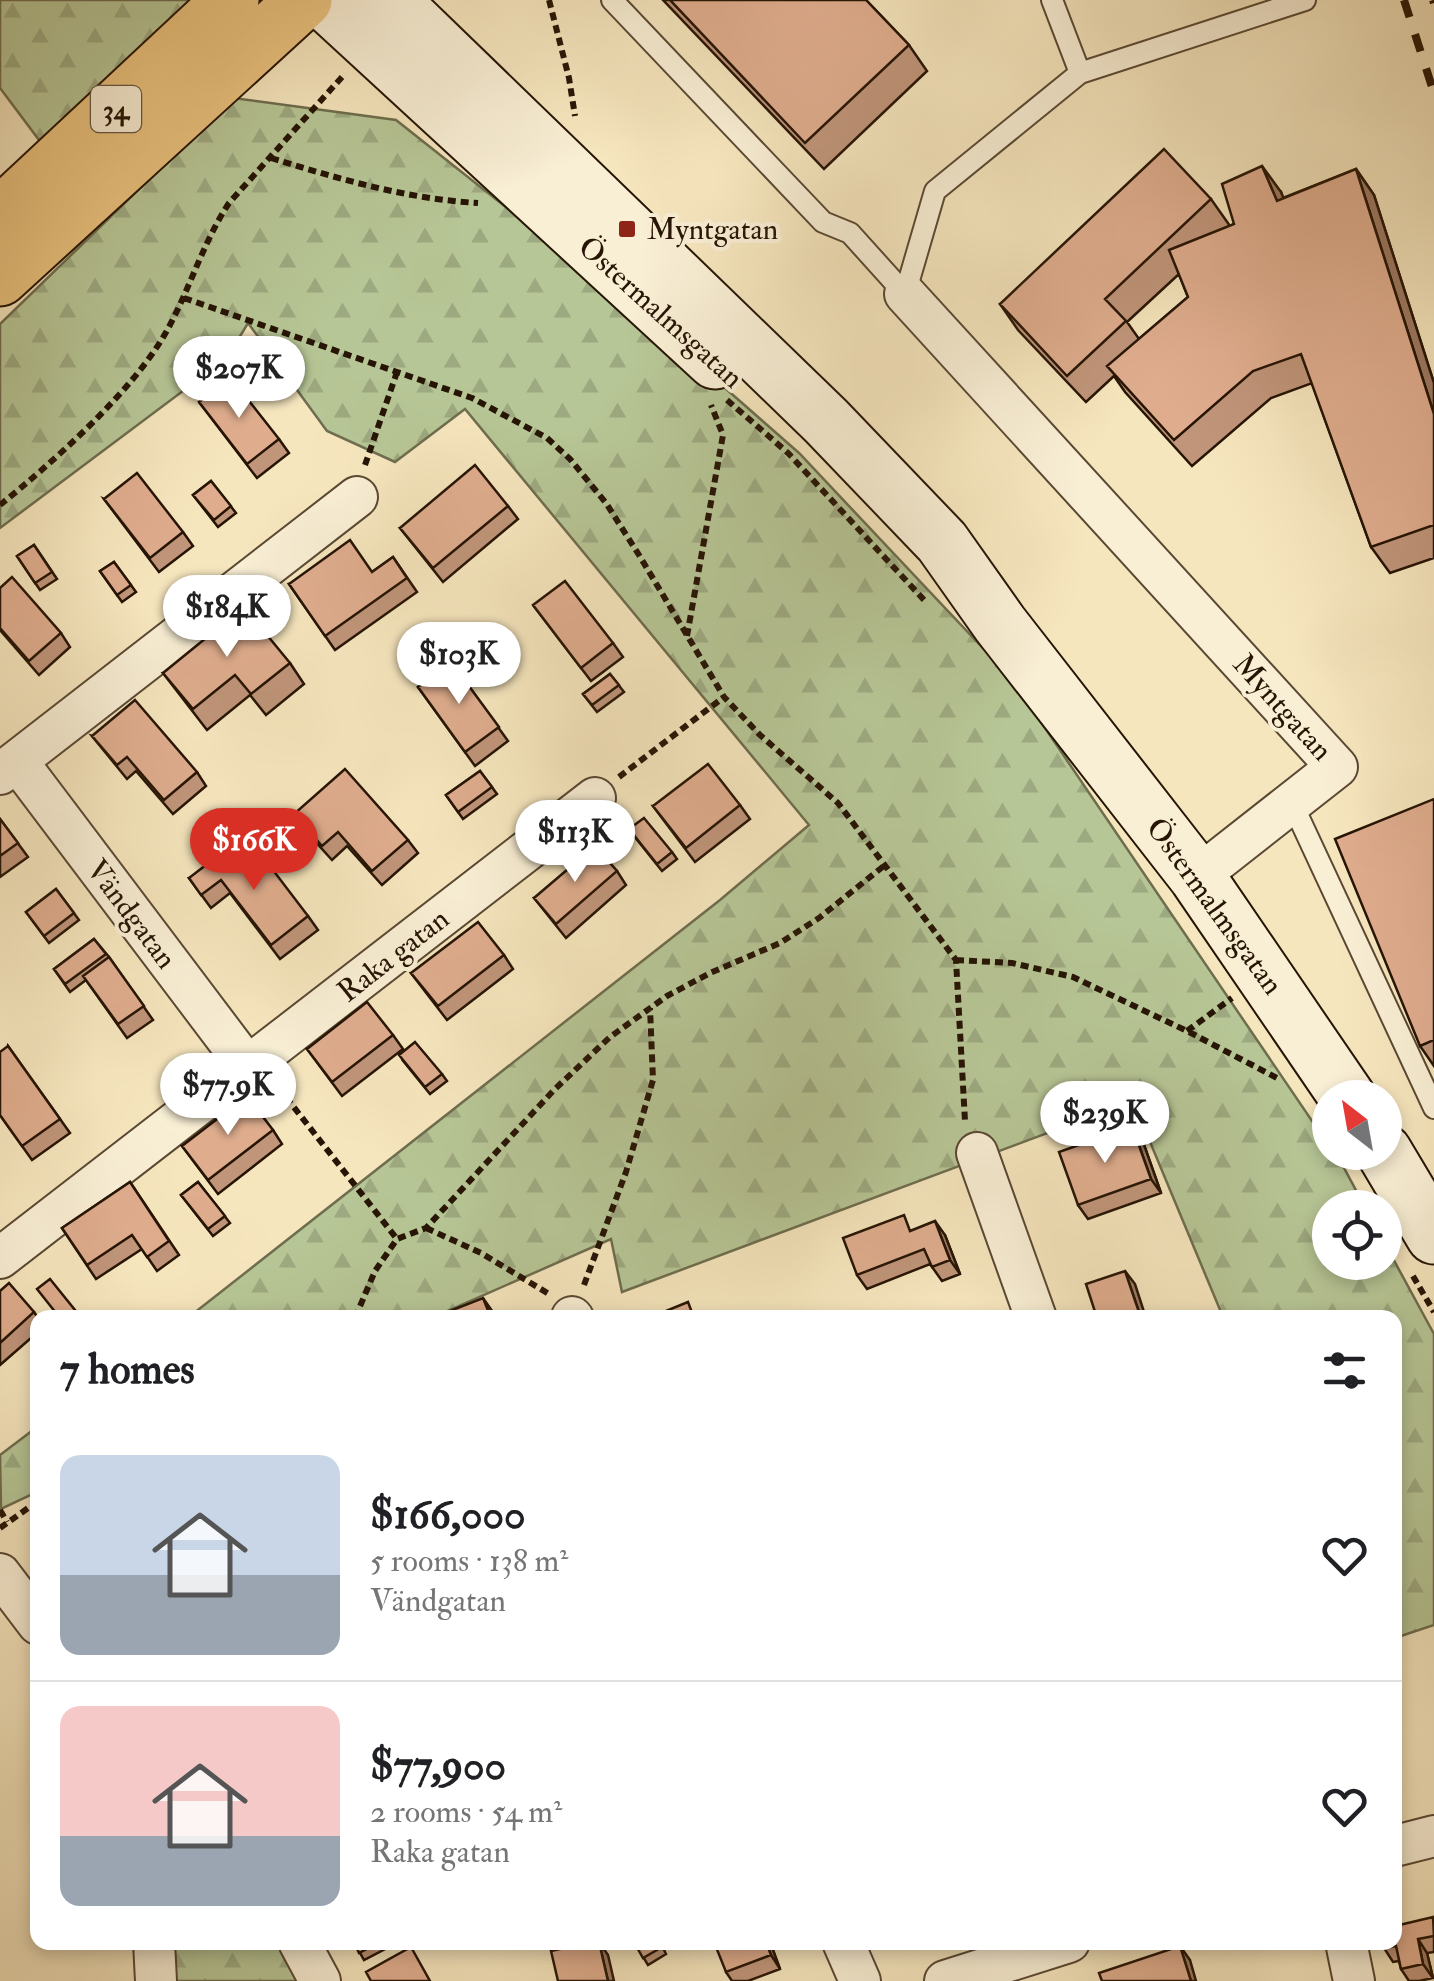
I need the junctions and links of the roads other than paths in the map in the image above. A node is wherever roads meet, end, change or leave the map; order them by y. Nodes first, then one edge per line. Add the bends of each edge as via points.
1 (232, 0) edge
2 (304, 0) edge
3 (322, 0) edge
4 (391, 0) edge
5 (612, 0) edge
6 (1052, 0) edge
7 (1306, 0) edge
8 (1080, 73) junction
9 (0, 216) edge
10 (0, 278) edge
11 (905, 294) junction
12 (357, 497) road end
13 (1000, 624) junction
14 (8, 768) edge
15 (595, 798) road end
16 (1292, 803) junction
17 (1197, 877) junction
18 (248, 1067) junction
19 (1336, 1080) edge
20 (1434, 1108) edge
21 (977, 1153) road end
22 (1395, 1170) edge
23 (1434, 1236) edge
24 (0, 1258) edge
25 (1033, 1310) edge
26 (0, 1574) edge
27 (30, 1613) edge
28 (1434, 1836) edge
29 (1402, 1844) edge
30 (154, 1950) edge
31 (304, 1950) edge
32 (847, 1950) edge
33 (1044, 1950) edge
34 (1348, 1950) edge
35 (156, 1981) edge
36 (320, 1981) edge
37 (860, 1981) edge
38 (945, 1981) edge
39 (1354, 1981) edge

1 - 9 main road, 34
2 - 10 main road, 34
3 - 13 main road, Östermalmsgatan via 806,442 924,562
4 - 13 main road, Östermalmsgatan via 902,497
5 - 11 lane via 823,222 850,234
6 - 8 lane
7 - 8 lane
8 - 11 lane via 935,191
11 - 16 street, Myntgatan via 1338,767
12 - 14 street, Vändgatan
13 - 17 main road, Östermalmsgatan
14 - 18 street, Vändgatan
15 - 18 street, Raka gatan
16 - 17 street, Myntgatan
16 - 20 lane
17 - 19 main road, Östermalmsgatan
18 - 24 street, Raka gatan
21 - 25 street
22 - 23 main road
26 - 27 street
28 - 29 street
30 - 35 street
31 - 36 street
32 - 37 street
33 - 38 street
34 - 39 street

